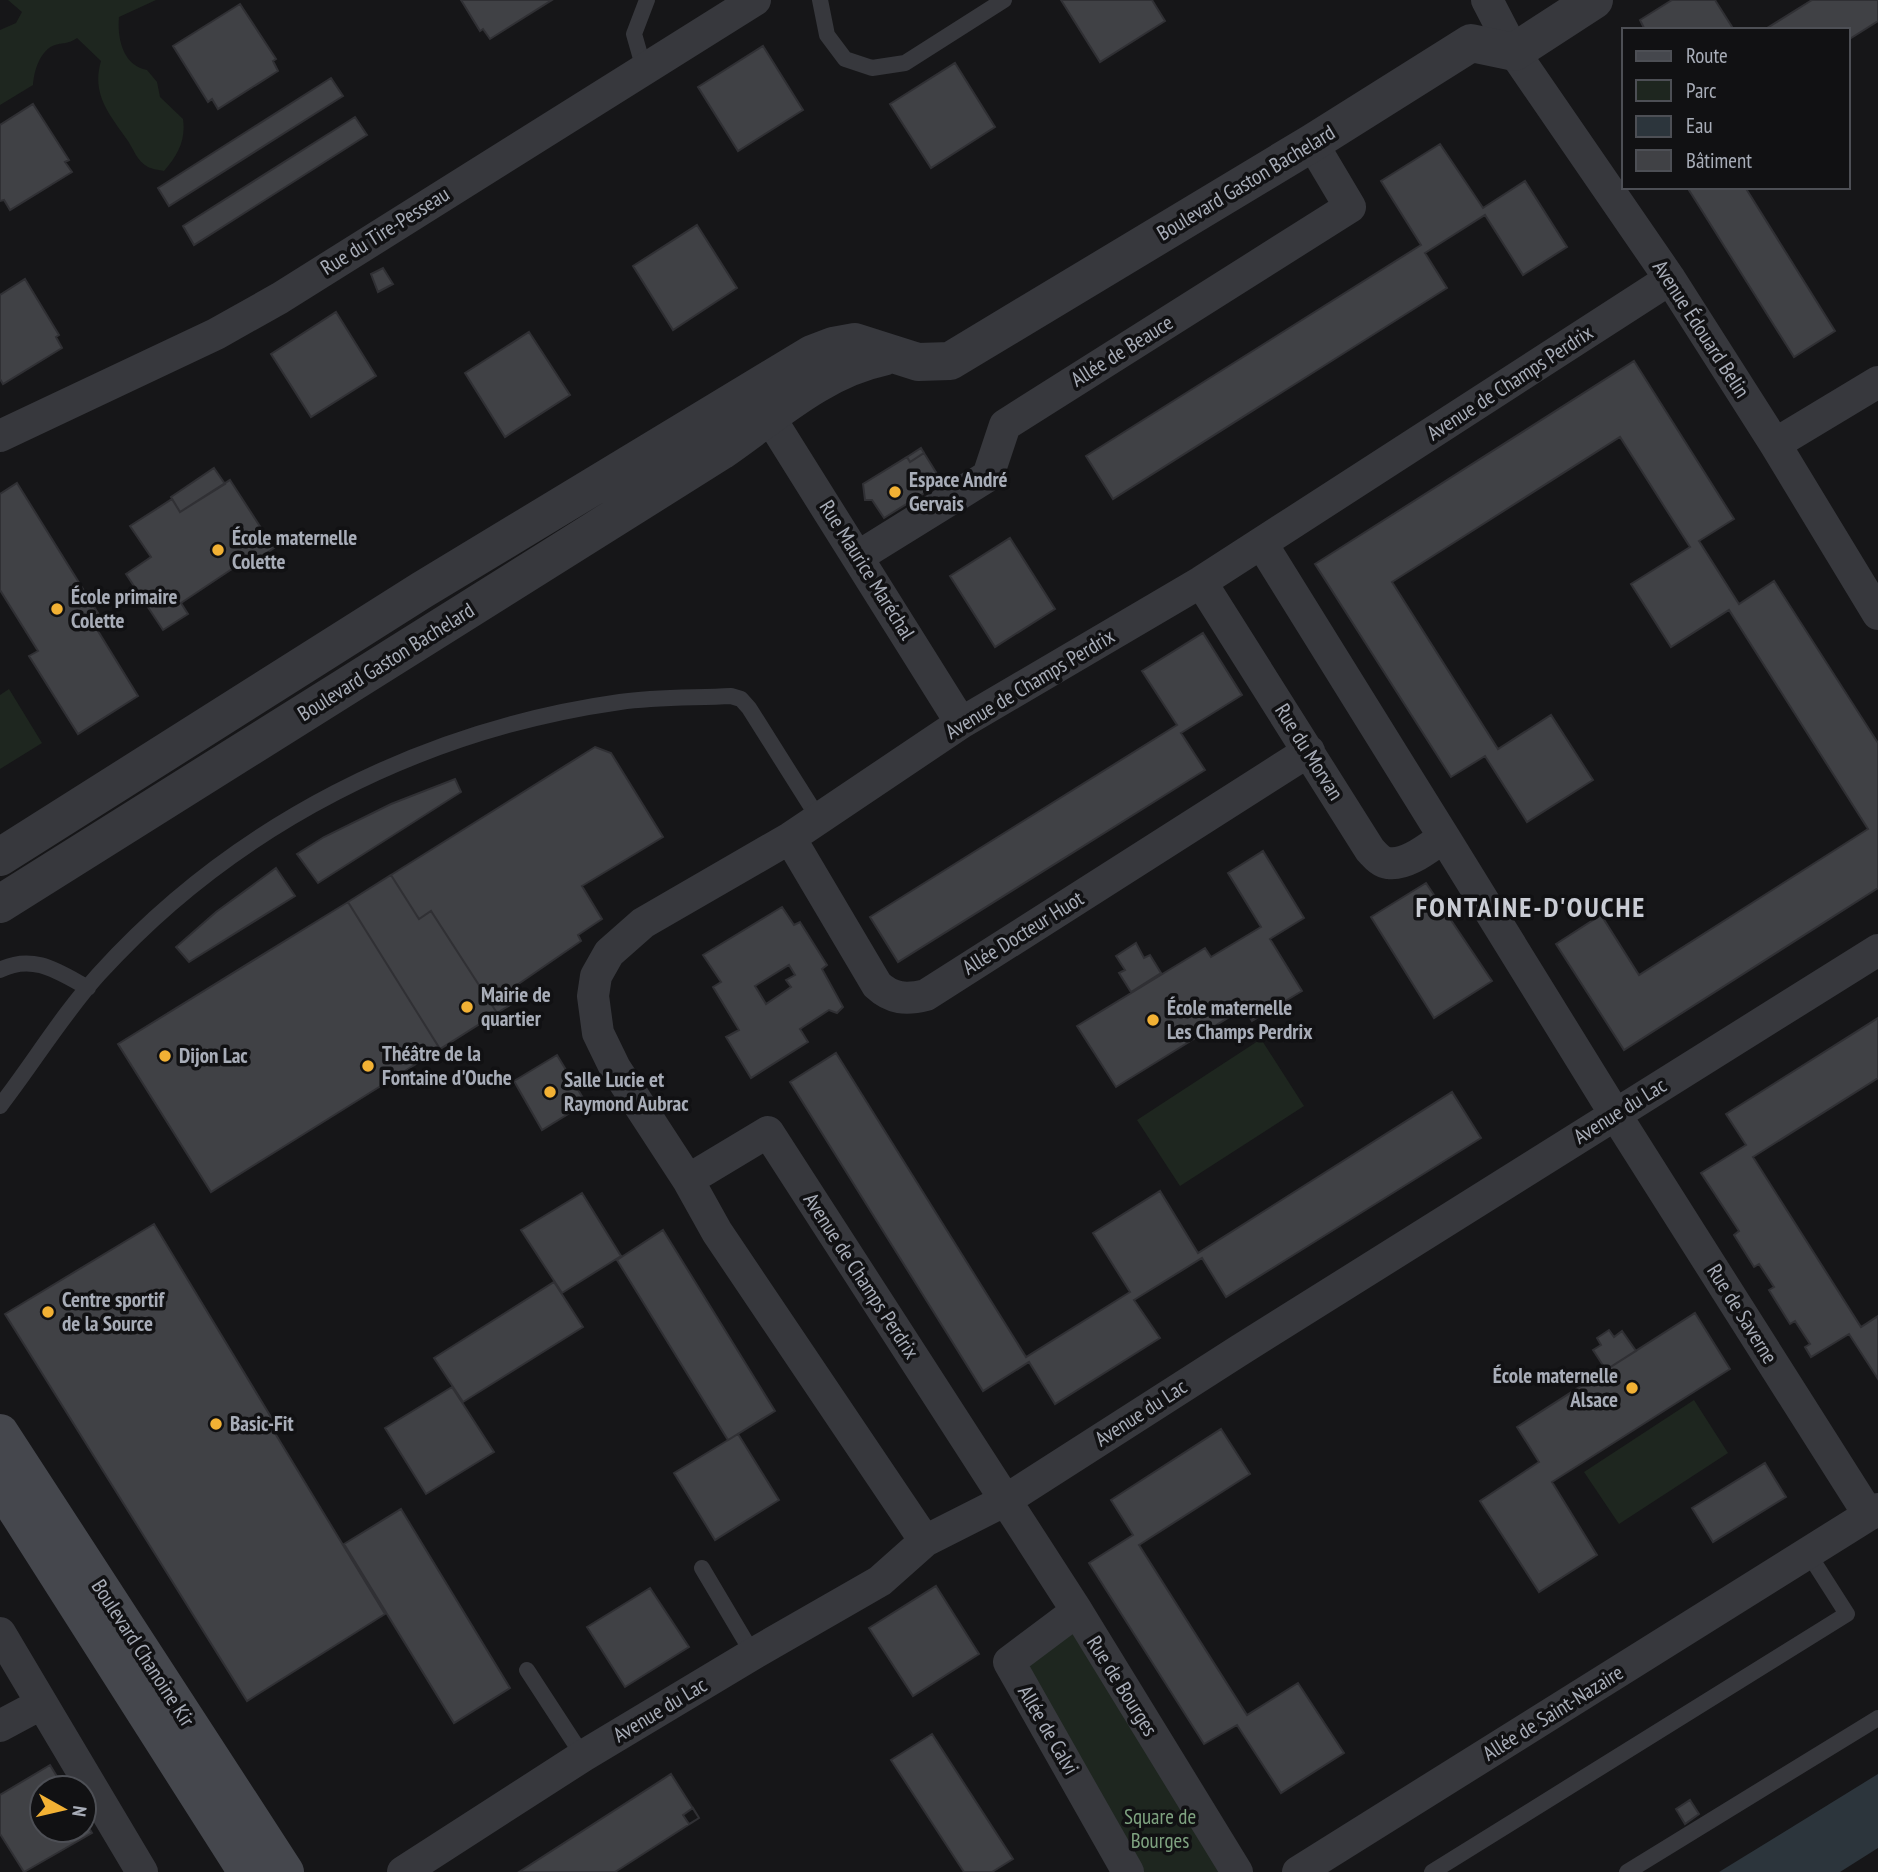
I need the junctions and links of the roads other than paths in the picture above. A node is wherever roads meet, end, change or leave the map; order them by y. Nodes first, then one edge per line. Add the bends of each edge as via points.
1 (647, 0) edge
2 (755, 0) edge
3 (820, 0) edge
4 (1004, 0) edge
5 (1487, 0) edge
6 (1513, 0) edge
7 (1594, 0) edge
8 (1514, 52) junction
9 (643, 69) junction
10 (1312, 143) junction
11 (1670, 279) junction
12 (1878, 382) edge
13 (760, 405) junction
14 (0, 436) edge
15 (1775, 444) junction
16 (1262, 544) junction
17 (859, 556) junction
18 (1201, 582) junction
19 (1878, 614) edge
20 (961, 723) junction
21 (1309, 751) junction
22 (819, 819) junction
23 (1444, 837) junction
24 (789, 838) junction
25 (0, 857) edge
26 (0, 904) edge
27 (1878, 950) edge
28 (0, 970) edge
29 (88, 988) junction
30 (0, 1105) edge
31 (1615, 1114) junction
32 (688, 1180) junction
33 (0, 1433) edge
34 (0, 1484) edge
35 (1006, 1500) junction
36 (1873, 1512) edge
37 (925, 1541) junction
38 (1808, 1553) junction
39 (702, 1568) dead end
40 (1077, 1611) junction
41 (0, 1633) edge
42 (753, 1654) junction
43 (527, 1671) dead end
44 (41, 1704) junction
45 (1878, 1718) edge
46 (0, 1726) edge
47 (583, 1756) junction
48 (435, 1861) edge
49 (142, 1872) edge
50 (247, 1872) edge
51 (285, 1872) edge
52 (403, 1872) edge
53 (1128, 1872) edge
54 (1237, 1872) edge
55 (1298, 1872) edge
56 (1432, 1872) edge
57 (1627, 1872) edge

1 - 9 lane via 634,34
2 - 9 street, Rue du Tire-Pesseau
3 - 4 lane via 827,35 845,59 872,68 905,63
5 - 8 street, Avenue Édouard Belin
6 - 8 street
7 - 8 street
8 - 10 street, Boulevard Gaston Bachelard via 1471,43
8 - 11 street, Avenue Édouard Belin
9 - 14 street, Rue du Tire-Pesseau via 280,298 216,334
10 - 13 street, Boulevard Gaston Bachelard via 958,357 940,363 892,355 848,366 811,388
10 - 17 street, Allée de Beauce via 1350,207 1005,425 988,476
11 - 15 street, Avenue Édouard Belin
11 - 16 street, Avenue de Champs Perdrix
12 - 15 street
13 - 17 street, Rue Maurice Maréchal
13 - 25 street, Boulevard Gaston Bachelard via 422,590
13 - 26 street, Boulevard Gaston Bachelard via 721,451
15 - 19 street, Avenue Édouard Belin
16 - 18 street, Avenue de Champs Perdrix
16 - 23 street
17 - 20 street, Rue Maurice Maréchal
18 - 20 street, Avenue de Champs Perdrix
18 - 21 street, Rue du Morvan
20 - 22 street, Avenue de Champs Perdrix
21 - 23 street, Rue du Morvan via 1378,858 1388,863 1404,861
21 - 24 street, Allée Docteur Huot via 926,995 911,999 898,998 877,985
22 - 24 street, Avenue de Champs Perdrix
22 - 29 lane via 749,708 731,695 621,702 535,718 482,731 332,792 215,869 161,913
23 - 31 street
24 - 32 street, Avenue de Champs Perdrix via 643,923 609,953 596,976 593,996 598,1033 615,1068
27 - 31 street, Avenue du Lac
28 - 29 lane via 31,962
29 - 30 lane
31 - 35 street, Avenue du Lac
31 - 36 street, Rue de Saverne
32 - 35 street, Avenue de Champs Perdrix via 768,1132
32 - 37 street, Avenue de Champs Perdrix via 717,1232
33 - 51 main road, Boulevard Chanoine Kir
34 - 50 main road, Boulevard Chanoine Kir
35 - 37 street, Avenue du Lac
35 - 40 street, Rue de Bourges
36 - 38 street, Allée de Saint-Nazaire
37 - 42 street, Avenue du Lac via 880,1581
38 - 55 street, Allée de Saint-Nazaire
38 - 56 lane via 1847,1614
39 - 42 lane
40 - 53 street, Allée de Calvi via 1009,1662
40 - 54 street, Rue de Bourges
41 - 44 street
42 - 47 street, Avenue du Lac
43 - 47 lane
44 - 46 street
44 - 49 street
45 - 57 lane
47 - 48 street, Avenue du Lac
48 - 52 street, Avenue du Lac

